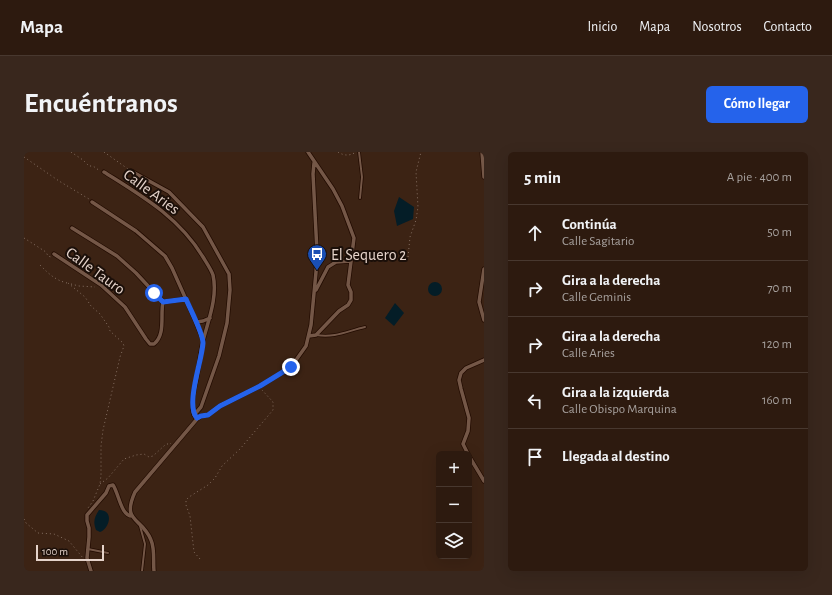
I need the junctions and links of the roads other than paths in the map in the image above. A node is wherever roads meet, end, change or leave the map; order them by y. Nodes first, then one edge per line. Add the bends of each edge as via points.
1 (308, 152) edge
2 (358, 152) edge
3 (482, 152) edge
4 (314, 163) junction
5 (131, 171) road end
6 (104, 172) road end
7 (484, 177) edge
8 (360, 198) dead end
9 (92, 202) road end
10 (72, 228) dead end
11 (53, 256) road end
12 (351, 261) junction
13 (484, 269) edge
14 (315, 292) junction
15 (186, 299) junction
16 (163, 302) junction
17 (210, 318) junction
18 (484, 320) edge
19 (196, 322) junction
20 (365, 327) dead end
21 (316, 335) junction
22 (309, 336) junction
23 (203, 341) junction
24 (484, 360) edge
25 (194, 415) junction
26 (197, 418) junction
27 (465, 451) edge
28 (472, 461) edge
29 (484, 480) edge
30 (132, 516) junction
31 (140, 525) junction
32 (87, 548) junction
33 (108, 553) dead end
34 (91, 571) edge
35 (142, 571) edge
36 (154, 571) edge

1 - 4 street
2 - 8 lane via 362,177
3 - 7 street
4 - 12 street via 333,189 345,212 354,238
4 - 14 street via 317,252
5 - 25 street via 169,192 203,227 229,274 227,323 219,356 201,407
6 - 17 street, Calle Aries via 155,204 189,236 213,276 214,292
9 - 15 street via 136,231 165,256
10 - 16 street via 117,256
11 - 16 street, Calle Tauro via 101,285 125,307 150,344 158,341 162,328
12 - 14 street via 336,262 328,267
12 - 21 street via 348,285 352,292 351,300
13 - 18 street via 479,302
14 - 22 street
15 - 16 street
15 - 19 street
17 - 19 street
17 - 23 street, Calle Aries
19 - 23 street
20 - 21 lane via 327,337
21 - 22 street
22 - 26 street via 306,346 291,367 208,415
23 - 25 street, Calle Aries via 193,396
24 - 27 street via 466,368 459,380 469,418 463,444
25 - 26 street
26 - 30 street via 135,492 131,501
28 - 29 street
30 - 31 street
30 - 32 street via 124,514 116,490 113,485 109,486 87,514
31 - 35 lane via 145,544
31 - 36 street via 151,539
32 - 33 lane
32 - 34 street

